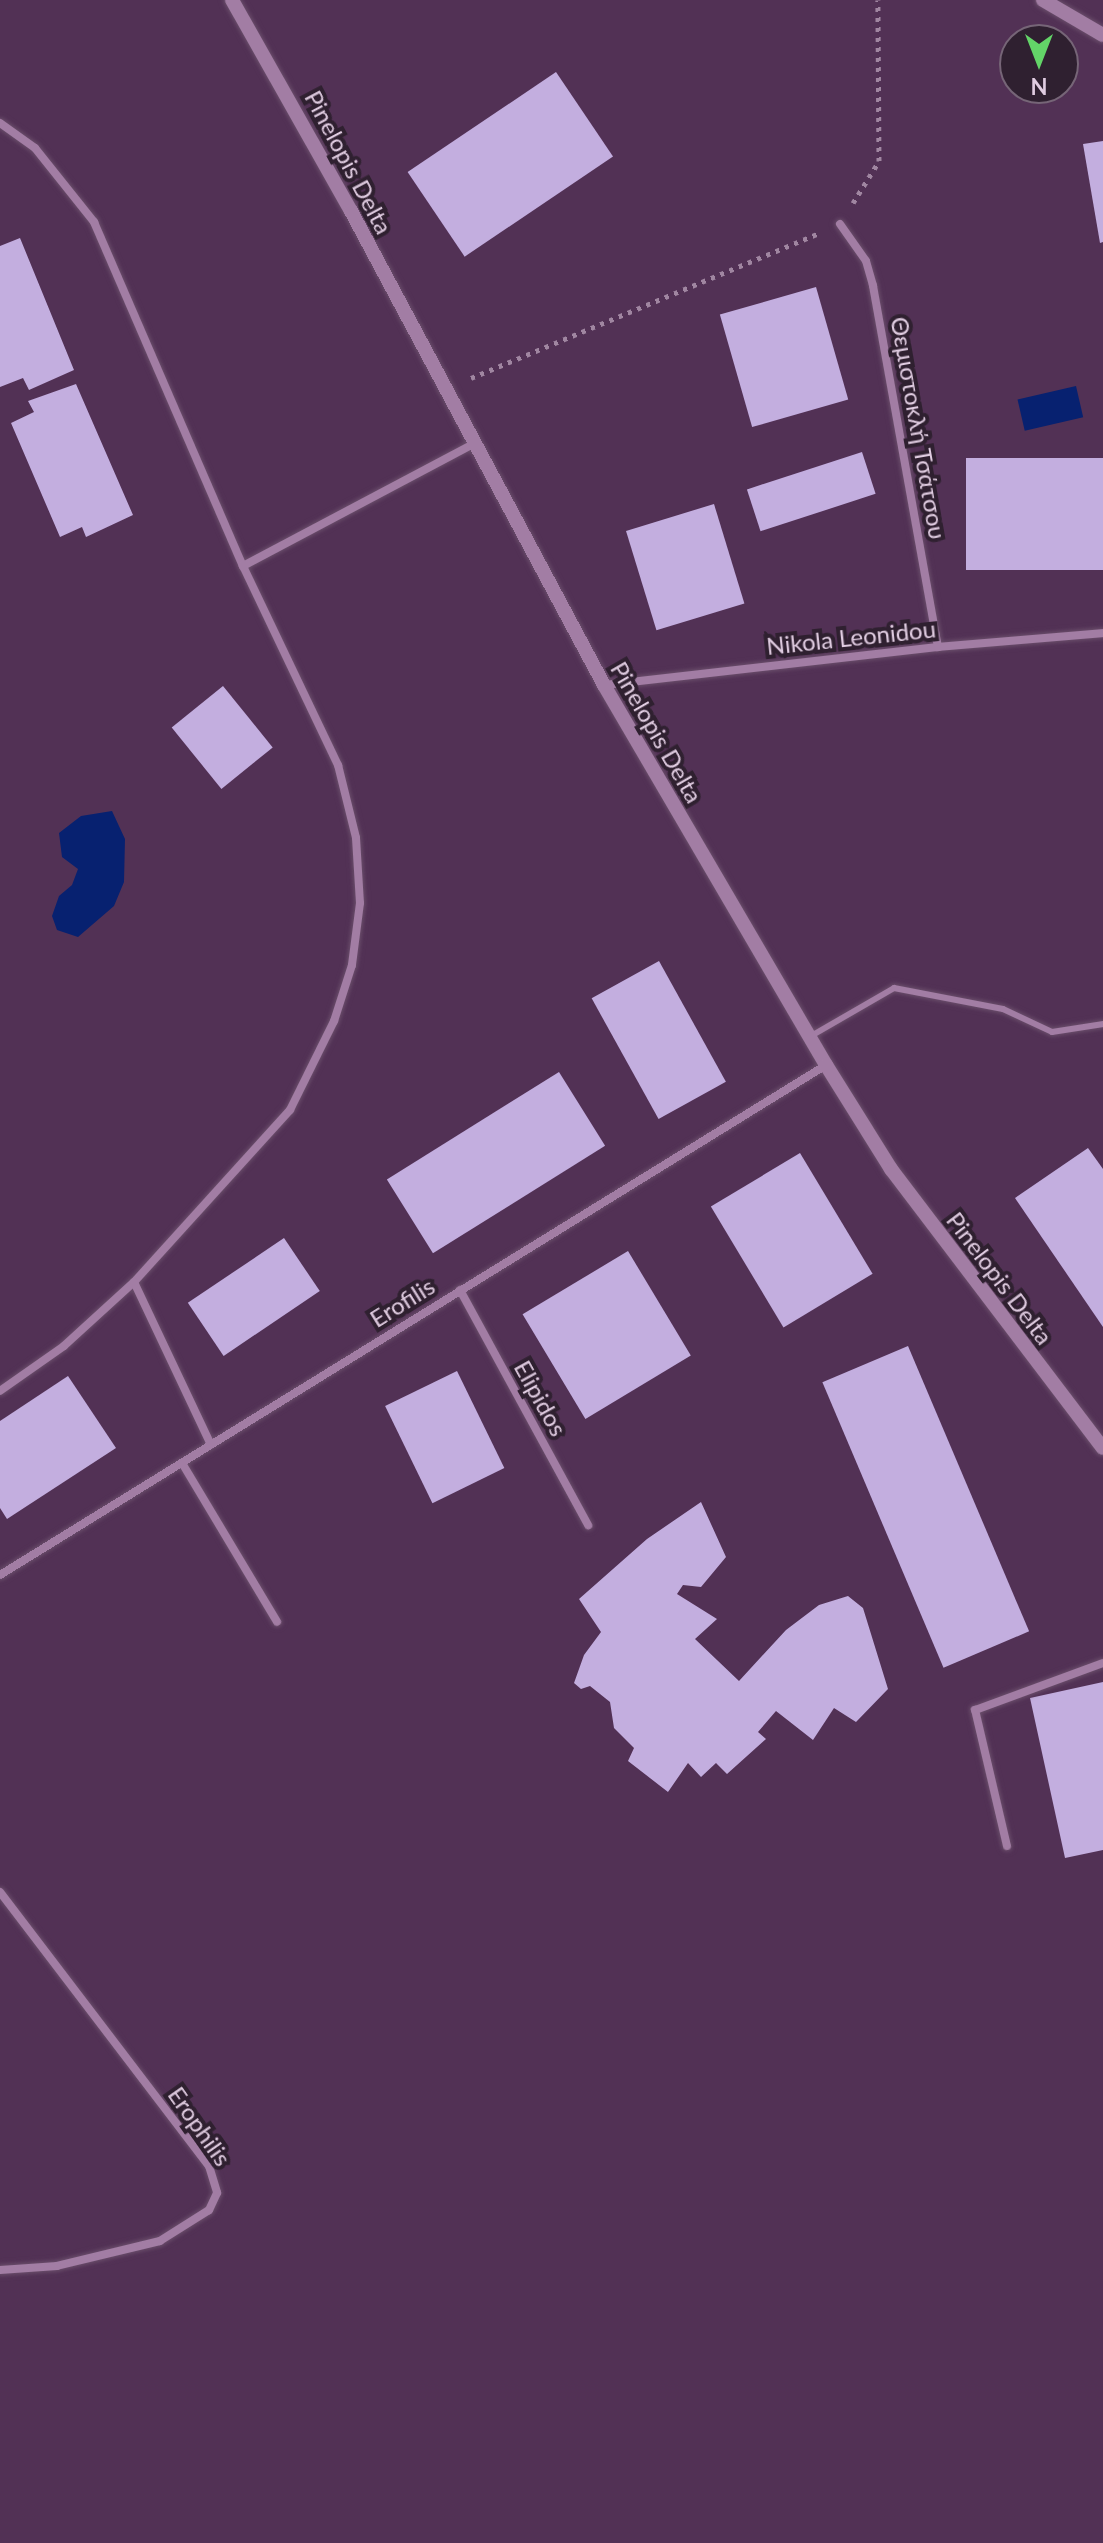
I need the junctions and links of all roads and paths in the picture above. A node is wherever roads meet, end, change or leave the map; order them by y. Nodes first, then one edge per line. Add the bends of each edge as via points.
1 (232, 0) edge
2 (878, 0) edge
3 (1043, 0) edge
4 (1103, 35) edge
5 (0, 123) edge
6 (840, 224) junction
7 (446, 389) junction
8 (475, 443) junction
9 (243, 566) junction
10 (1103, 633) edge
11 (938, 647) junction
12 (604, 685) junction
13 (1103, 1024) edge
14 (810, 1037) junction
15 (826, 1065) junction
16 (134, 1282) junction
17 (460, 1290) junction
18 (0, 1391) edge
19 (211, 1445) junction
20 (1103, 1448) edge
21 (182, 1463) junction
22 (588, 1525) dead end
23 (0, 1575) edge
24 (277, 1622) dead end
25 (1103, 1663) edge
26 (1007, 1846) dead end
27 (0, 1892) edge
28 (0, 2270) edge

1 - 7 street, Pinelopis Delta
2 - 6 path via 879,161
3 - 4 street
5 - 9 street via 35,148 94,222
6 - 7 path
6 - 11 street, Θεμιστοκλή Τσάτσου via 866,261 873,286
7 - 8 street, Pinelopis Delta
8 - 9 street
8 - 12 street, Pinelopis Delta
9 - 16 street via 338,765 356,838 360,903 352,965 334,1021 290,1110
10 - 11 street, Nikola Leonidou
11 - 12 street, Nikola Leonidou
12 - 14 street, Pinelopis Delta
13 - 14 lane via 1052,1032 1003,1009 894,988
14 - 15 street, Pinelopis Delta
15 - 17 street, Erofilis
15 - 20 street, Pinelopis Delta via 891,1169
16 - 18 street via 64,1346
16 - 19 street
17 - 19 street, Erofilis
17 - 22 street, Elipidos
19 - 21 street, Erofilis
21 - 23 street, Erofilis
21 - 24 street
25 - 26 street via 975,1710
27 - 28 street, Erophilis via 209,2166 217,2193 209,2210 160,2241 57,2266

